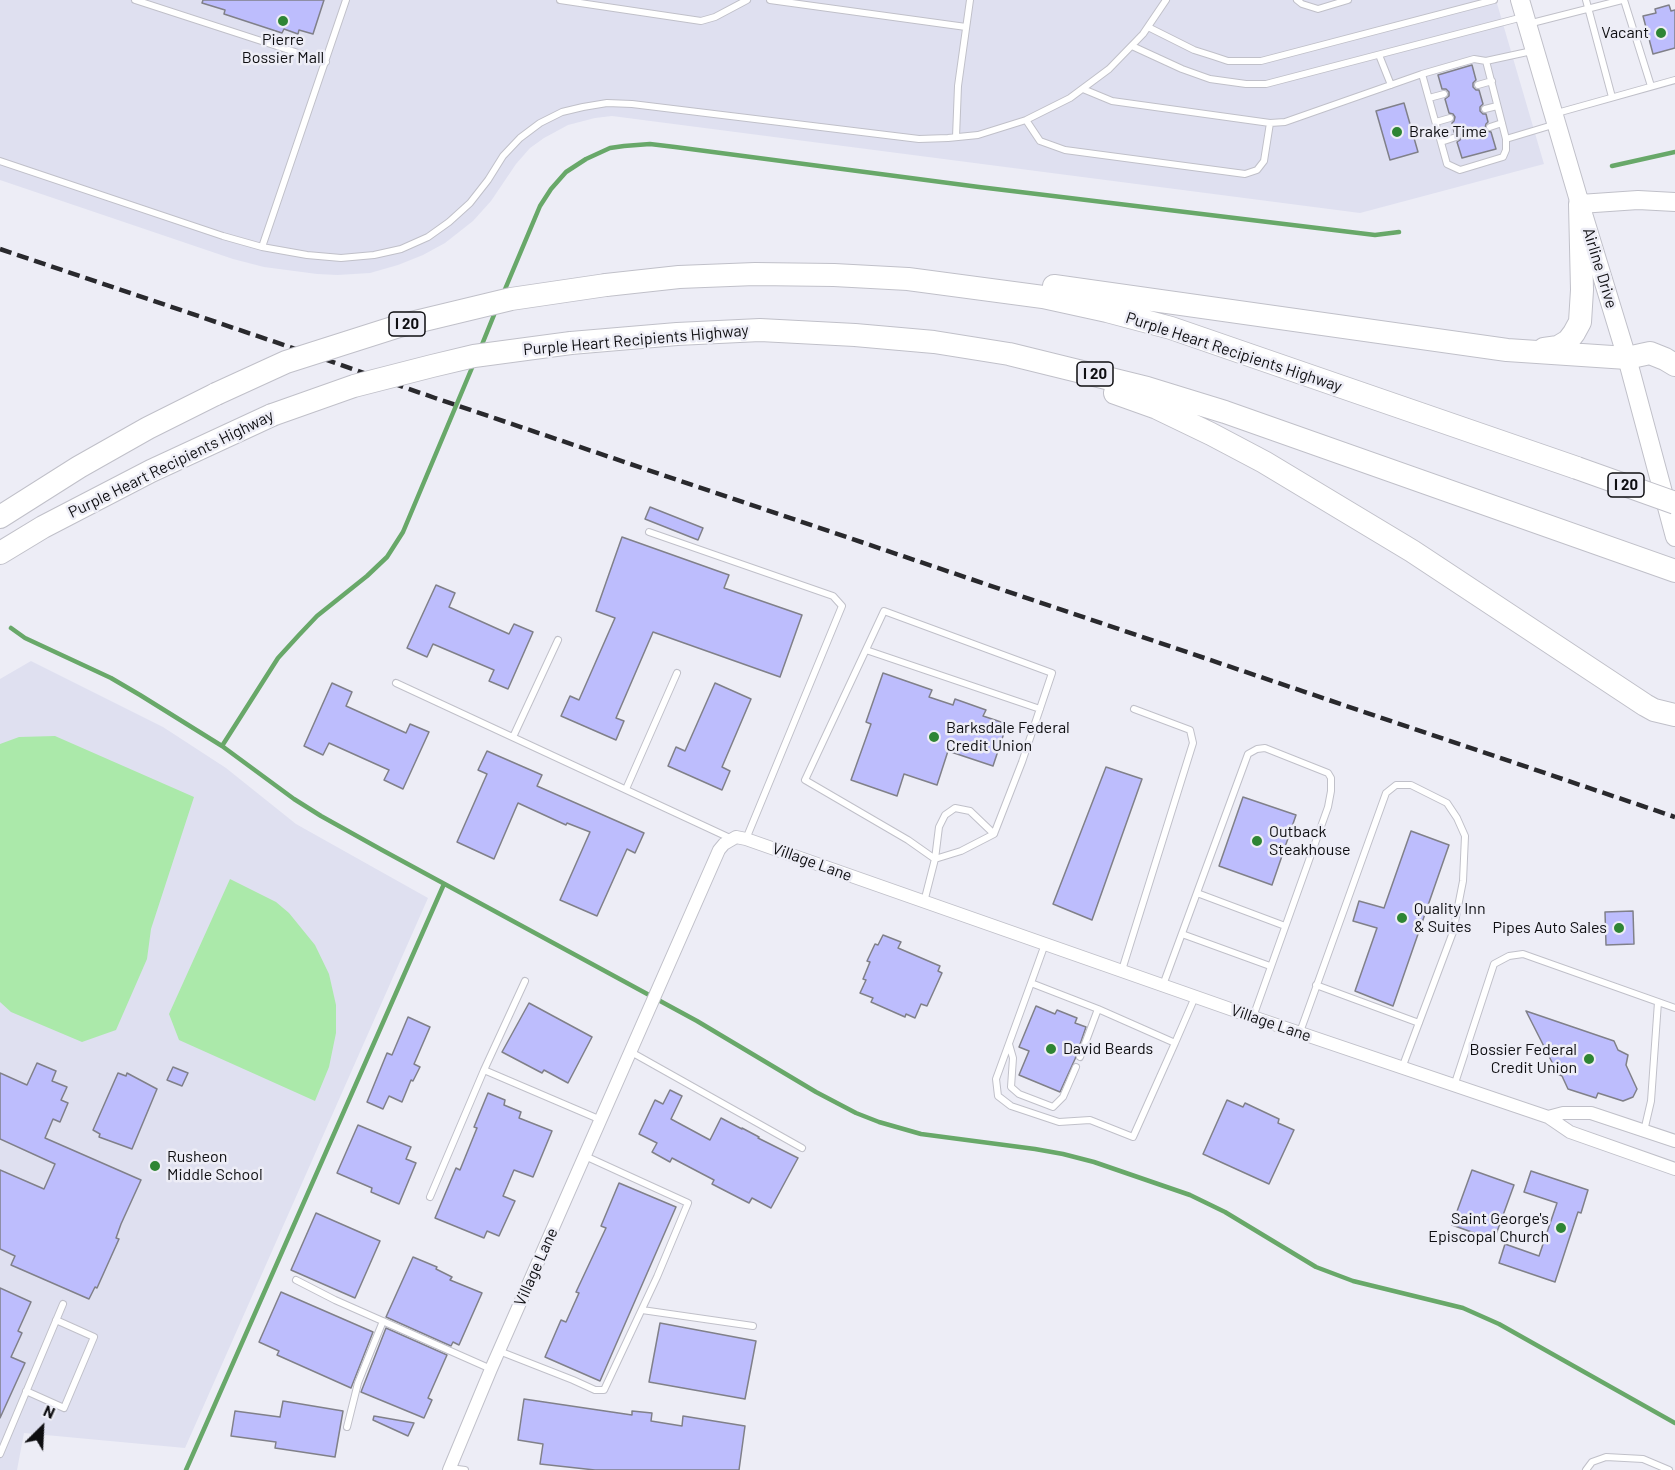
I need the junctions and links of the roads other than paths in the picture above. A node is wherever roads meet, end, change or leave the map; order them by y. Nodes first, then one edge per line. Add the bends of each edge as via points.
1 (135, 0) edge
2 (346, 0) edge
3 (560, 0) edge
4 (747, 0) edge
5 (770, 0) edge
6 (970, 0) edge
7 (1166, 0) edge
8 (1297, 0) edge
9 (1348, 0) edge
10 (1494, 0) edge
11 (1586, 0) edge
12 (1623, 0) edge
13 (1588, 8) junction
14 (1524, 13) edge
15 (966, 27) junction
16 (1148, 27) junction
17 (1132, 46) junction
18 (1535, 50) junction
19 (1379, 55) junction
20 (1486, 61) junction
21 (326, 62) junction
22 (1422, 74) junction
23 (1675, 80) edge
24 (1492, 81) junction
25 (1391, 85) junction
26 (1478, 85) dead end
27 (1651, 86) junction
28 (1083, 89) junction
29 (1444, 94) dead end
30 (1612, 97) junction
31 (1430, 98) junction
32 (1497, 106) junction
33 (1485, 109) dead end
34 (1450, 118) dead end
35 (1555, 119) junction
36 (1026, 120) junction
37 (1436, 122) junction
38 (1270, 123) junction
39 (1502, 123) junction
40 (1490, 127) dead end
41 (956, 137) junction
42 (1456, 137) dead end
43 (1506, 139) junction
44 (1441, 142) junction
45 (0, 161) edge
46 (1675, 202) edge
47 (1580, 204) junction
48 (262, 247) junction
49 (908, 279) junction
50 (1507, 350) junction
51 (1627, 358) junction
52 (1675, 365) edge
53 (1066, 367) junction
54 (1675, 503) edge
55 (0, 517) edge
56 (649, 532) dead end
57 (1675, 537) edge
58 (0, 553) edge
59 (1675, 571) edge
60 (558, 640) dead end
61 (866, 650) junction
62 (677, 673) dead end
63 (396, 683) dead end
64 (1134, 709) dead end
65 (1040, 710) junction
66 (1675, 715) edge
67 (513, 737) junction
68 (626, 789) junction
69 (994, 834) junction
70 (746, 838) junction
71 (732, 839) junction
72 (935, 859) junction
73 (1197, 893) junction
74 (924, 902) junction
75 (1285, 926) junction
76 (1182, 934) junction
77 (1045, 943) junction
78 (1270, 966) junction
79 (1122, 970) junction
80 (525, 981) dead end
81 (1031, 983) junction
82 (1162, 985) junction
83 (1316, 986) junction
84 (1195, 996) junction
85 (1658, 1002) junction
86 (1675, 1008) edge
87 (1098, 1010) junction
88 (1253, 1017) junction
89 (1419, 1023) junction
90 (1300, 1032) junction
91 (1009, 1043) junction
92 (1175, 1043) junction
93 (631, 1052) junction
94 (1080, 1058) dead end
95 (1076, 1067) dead end
96 (1402, 1068) junction
97 (484, 1070) junction
98 (1454, 1086) junction
99 (1548, 1118) junction
100 (601, 1120) junction
101 (1644, 1131) junction
102 (1675, 1141) edge
103 (802, 1148) dead end
104 (585, 1156) junction
105 (1675, 1169) edge
106 (430, 1197) dead end
107 (296, 1280) dead end
108 (63, 1304) dead end
109 (642, 1310) junction
110 (56, 1320) junction
111 (383, 1321) junction
112 (753, 1326) dead end
113 (499, 1351) junction
114 (491, 1369) junction
115 (26, 1391) junction
116 (347, 1427) dead end
117 (0, 1454) edge
118 (450, 1469) edge
119 (465, 1470) edge
120 (1586, 1470) edge
121 (1669, 1470) edge

1 - 21 lane
2 - 21 lane
3 - 4 lane via 701,21
5 - 15 lane
6 - 15 lane
7 - 16 lane
8 - 9 lane via 1318,9
10 - 16 lane via 1261,62 1228,61 1194,50
11 - 13 lane
12 - 13 lane
12 - 27 lane
13 - 14 lane
13 - 30 lane
14 - 18 main road, Airline Drive
14 - 19 lane
15 - 41 lane
16 - 17 lane
17 - 19 lane via 1210,79 1246,84 1266,84
17 - 28 lane
18 - 20 lane
18 - 35 main road, Airline Drive
19 - 25 lane
20 - 22 lane via 1474,59
20 - 24 lane
21 - 48 lane
22 - 25 lane
22 - 31 lane
23 - 27 lane
24 - 26 lane
24 - 32 lane
25 - 38 lane via 1285,122
27 - 30 lane
28 - 36 lane
28 - 38 lane via 1112,101
29 - 31 lane
30 - 35 lane
31 - 37 lane
32 - 33 lane
32 - 39 lane
34 - 37 lane
35 - 43 lane
35 - 47 main road, Airline Drive
36 - 38 lane via 1041,141 1065,150 1245,174 1257,170 1264,161
36 - 41 lane via 978,135
37 - 44 lane
39 - 40 lane
39 - 43 lane
41 - 48 lane via 919,139 632,104 593,105 562,112 540,123 503,156 488,180 450,222 401,249 341,258
42 - 44 lane
43 - 44 lane via 1503,157 1460,170 1447,164
45 - 48 lane
46 - 47 main road
47 - 50 highway via 1580,322 1568,341 1558,347
47 - 51 main road, Airline Drive
49 - 50 highway via 992,279 1045,284
49 - 54 highway, Purple Heart Recipients Highway / I 20, bridge via 1043,297 1171,328
49 - 55 highway, Purple Heart Recipients Highway / I 20, bridge via 755,274 679,277 512,299 399,326 286,362 216,394 79,467
50 - 51 highway
51 - 52 highway via 1650,353
51 - 57 main road, Airline Drive
53 - 58 highway, Purple Heart Recipients Highway / I 20, bridge via 934,342 760,330 571,343 484,354 354,386 272,415 151,471
53 - 59 highway, Purple Heart Recipients Highway / I 20 via 1224,412
53 - 66 highway via 1264,462 1412,551 1645,705
56 - 70 lane via 833,596 842,606
60 - 67 lane
61 - 65 lane
61 - 65 lane via 884,611 1052,673
61 - 72 lane via 805,780
62 - 68 lane
63 - 67 lane
64 - 79 lane via 1190,730 1193,743
65 - 69 lane
67 - 68 lane
68 - 71 lane
69 - 72 lane
69 - 72 lane via 970,811 955,808 945,815 939,827
70 - 71 street, Village Lane
70 - 74 street, Village Lane
71 - 93 street, Village Lane via 719,850
72 - 74 lane
73 - 75 lane
73 - 75 lane via 1248,754 1265,748 1328,773 1331,778 1328,807
73 - 76 lane
74 - 77 street, Village Lane
75 - 78 lane
76 - 78 lane
76 - 82 lane
77 - 79 street, Village Lane
77 - 81 lane
78 - 88 lane
79 - 82 street, Village Lane
80 - 97 lane
81 - 87 lane
81 - 91 lane
82 - 84 street, Village Lane
83 - 89 lane
83 - 89 lane via 1386,793 1396,785 1411,785 1447,803 1465,836 1463,881 1453,933
83 - 90 lane
84 - 88 street, Village Lane
84 - 92 lane
85 - 86 lane
85 - 98 lane via 1523,954 1509,956 1494,964
85 - 101 lane via 1651,1101
87 - 92 lane
87 - 94 lane
88 - 90 street, Village Lane
89 - 96 lane
90 - 96 street, Village Lane
91 - 92 lane via 996,1079 998,1096 1011,1106 1059,1122 1090,1120 1133,1137
91 - 95 lane via 1013,1058 1011,1087 1053,1107 1063,1097
93 - 100 street, Village Lane
93 - 103 lane
96 - 98 street, Village Lane
97 - 100 lane
97 - 106 lane
98 - 99 street, Village Lane
99 - 101 street, Village Lane via 1563,1113 1591,1113
99 - 105 street, Village Lane via 1570,1132
100 - 104 street, Village Lane
101 - 102 street, Village Lane
104 - 109 lane via 688,1203
104 - 113 street, Village Lane
107 - 111 lane
108 - 110 lane
109 - 112 lane
109 - 113 lane via 604,1390 595,1390
110 - 115 lane
110 - 115 lane via 94,1337 64,1408
111 - 114 lane
111 - 116 lane via 358,1383
113 - 114 street, Village Lane
114 - 118 street, Village Lane
115 - 117 lane
118 - 119 lane
120 - 121 lane via 1592,1462 1606,1457 1644,1459

